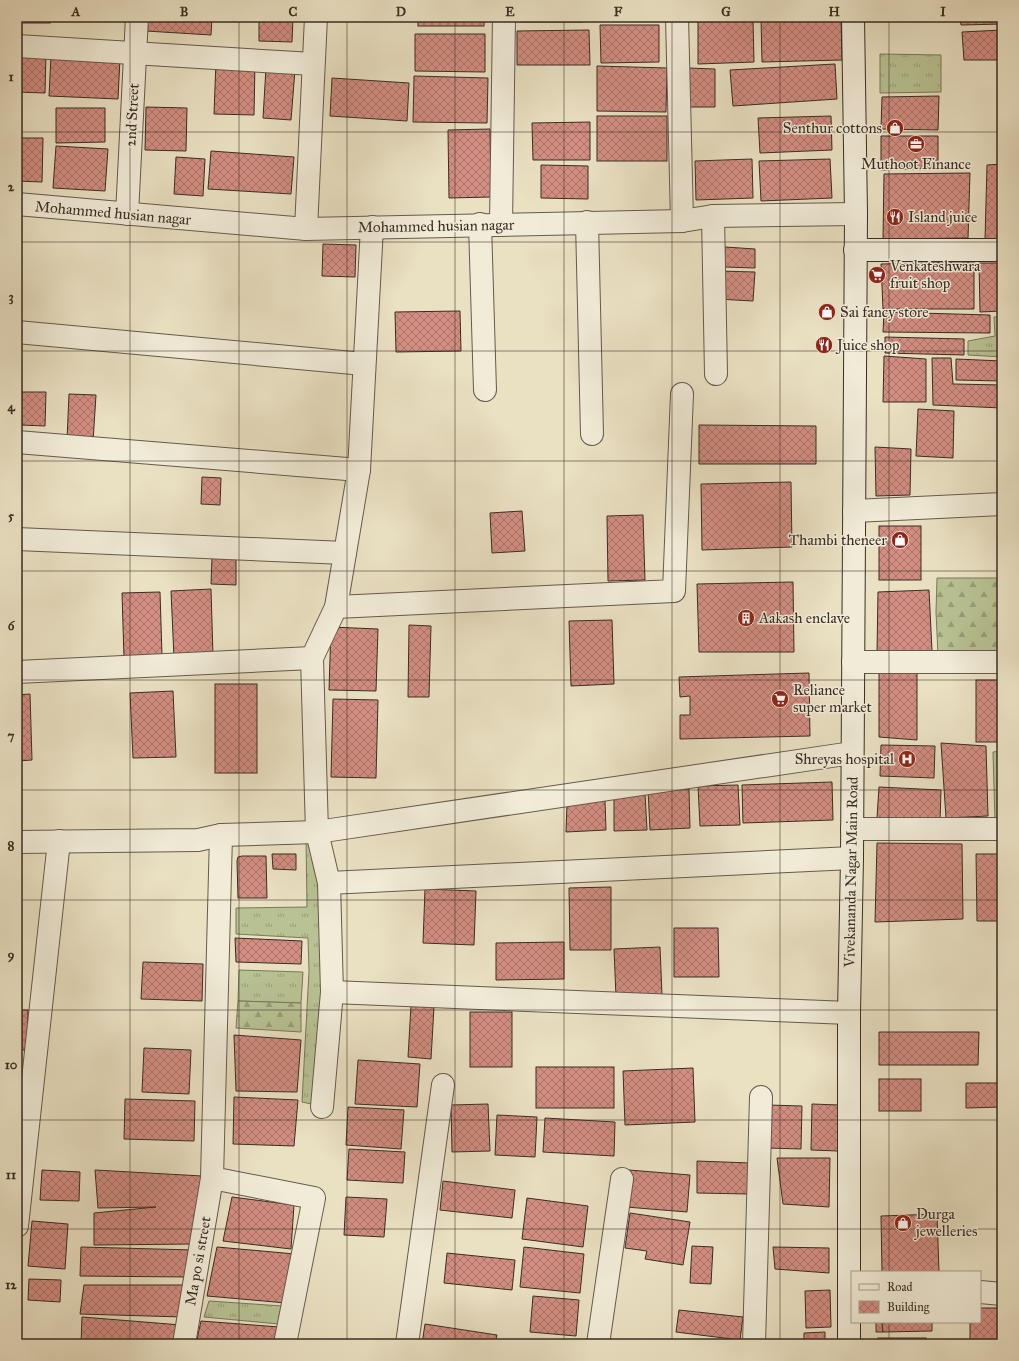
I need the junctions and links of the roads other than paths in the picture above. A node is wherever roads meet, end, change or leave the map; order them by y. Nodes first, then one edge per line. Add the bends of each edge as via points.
1 (137, 17) edge
2 (316, 17) edge
3 (504, 17) edge
4 (677, 17) edge
5 (853, 17) edge
6 (17, 46) edge
7 (135, 54) junction
8 (313, 64) junction
9 (17, 204) edge
10 (127, 214) junction
11 (856, 214) junction
12 (713, 216) junction
13 (682, 221) junction
14 (587, 222) junction
15 (480, 224) junction
16 (501, 224) junction
17 (372, 228) junction
18 (306, 229) junction
19 (856, 250) junction
20 (1002, 250) edge
21 (17, 332) edge
22 (364, 364) junction
23 (716, 374) dead end
24 (485, 390) dead end
25 (682, 394) dead end
26 (592, 434) dead end
27 (17, 442) edge
28 (359, 470) junction
29 (1002, 504) edge
30 (854, 511) junction
31 (17, 539) edge
32 (345, 554) junction
33 (336, 607) junction
34 (312, 658) junction
35 (853, 662) junction
36 (1002, 662) edge
37 (17, 672) edge
38 (852, 753) junction
39 (852, 829) junction
40 (1002, 829) edge
41 (317, 832) junction
42 (221, 834) junction
43 (59, 841) junction
44 (17, 842) edge
45 (852, 858) junction
46 (329, 883) junction
47 (332, 992) junction
48 (849, 1013) junction
49 (443, 1085) dead end
50 (761, 1097) dead end
51 (322, 1107) dead end
52 (212, 1178) junction
53 (622, 1179) dead end
54 (17, 1226) edge
55 (981, 1292) edge
56 (1002, 1294) edge
57 (850, 1296) edge
58 (184, 1344) edge
59 (285, 1344) edge
60 (407, 1344) edge
61 (598, 1344) edge
62 (754, 1344) edge
63 (849, 1344) edge

1 - 7 street, 2nd Street
2 - 8 street
3 - 16 street
4 - 13 street
5 - 11 street, Vivekananda Nagar Main Road
6 - 7 street
7 - 8 street
7 - 10 street, 2nd Street
8 - 18 street
9 - 10 street, Mohammed husian nagar
10 - 18 street, Mohammed husian nagar
11 - 12 street, Mohammed husian nagar
11 - 19 street, Vivekananda Nagar Main Road
12 - 13 street, Mohammed husian nagar
12 - 23 street
13 - 14 street, Mohammed husian nagar
14 - 16 street, Mohammed husian nagar
14 - 26 street
15 - 16 street, Mohammed husian nagar
15 - 17 street, Mohammed husian nagar
15 - 24 street
17 - 18 street, Mohammed husian nagar
17 - 22 street
19 - 20 street
19 - 30 street, Vivekananda Nagar Main Road
21 - 22 street
22 - 28 street
25 - 33 street via 674,591
27 - 28 street
28 - 32 street
29 - 30 street
30 - 35 street, Vivekananda Nagar Main Road
31 - 32 street
32 - 33 street
33 - 34 street
34 - 37 street
34 - 41 street
35 - 36 street
35 - 38 street, Vivekananda Nagar Main Road
38 - 39 street, Vivekananda Nagar Main Road
38 - 41 street
39 - 40 street
39 - 45 street, Vivekananda Nagar Main Road
41 - 42 street
41 - 46 street
42 - 43 street via 198,840
42 - 52 street, Ma po si street
43 - 44 street
43 - 54 street
45 - 46 street
45 - 48 street, Vivekananda Nagar Main Road
46 - 47 street
47 - 48 street
47 - 51 street
48 - 57 street, Vivekananda Nagar Main Road
49 - 60 street
50 - 62 street
52 - 58 street, Ma po si street
52 - 59 street via 314,1198
53 - 61 street
55 - 56 street
57 - 63 street, Vivekananda Nagar Main Road

